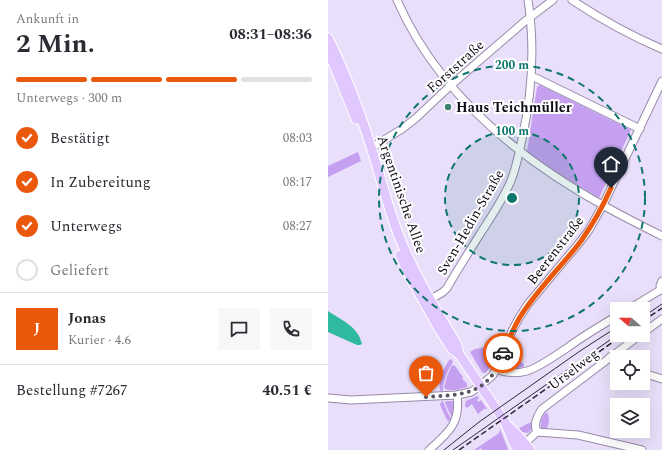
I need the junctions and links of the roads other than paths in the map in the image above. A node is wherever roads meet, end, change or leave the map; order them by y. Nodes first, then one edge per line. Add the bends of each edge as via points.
1 (397, 0) edge
2 (528, 0) edge
3 (553, 0) edge
4 (572, 0) edge
5 (530, 18) junction
6 (328, 38) edge
7 (662, 49) edge
8 (328, 52) edge
9 (532, 77) junction
10 (662, 81) edge
11 (450, 86) junction
12 (640, 129) junction
13 (371, 148) junction
14 (520, 151) junction
15 (603, 205) junction
16 (662, 236) edge
17 (662, 281) edge
18 (662, 290) edge
19 (427, 302) junction
20 (641, 302) edge
21 (662, 319) edge
22 (610, 320) edge
23 (650, 328) edge
24 (630, 342) edge
25 (620, 350) edge
26 (610, 357) edge
27 (496, 369) junction
28 (650, 375) edge
29 (662, 378) edge
30 (481, 386) junction
31 (457, 395) junction
32 (328, 398) edge
33 (537, 432) junction
34 (522, 449) edge
35 (428, 450) edge
36 (642, 450) edge

1 - 11 street via 414,34
2 - 5 street, Sven-Hedin-Straße
3 - 5 street, Forststraße
4 - 7 street via 612,26
5 - 9 street, Sven-Hedin-Straße
5 - 11 street, Forststraße
6 - 13 main road, Argentinische Allee via 359,109
8 - 19 main road, Argentinische Allee via 353,111 394,241 409,275
9 - 12 street
9 - 14 street, Sven-Hedin-Straße
10 - 12 street, Beerenstraße
11 - 13 street, Forststraße via 402,129
11 - 14 street via 484,121
12 - 15 street, Beerenstraße
13 - 19 main road, Argentinische Allee via 391,216
14 - 15 street via 557,178
14 - 19 street, Sven-Hedin-Straße via 510,183 492,216 447,288
15 - 16 street
15 - 27 street, Beerenstraße via 589,230 524,311 512,331
17 - 18 street
18 - 20 street
19 - 30 main road, Argentinische Allee
21 - 23 street
22 - 27 street via 532,369 515,373
24 - 25 street, Urselweg
26 - 33 street, Urselweg via 542,409 536,419
27 - 30 street, Beerenstraße
28 - 29 street
30 - 31 street via 471,392
30 - 34 main road, Argentinische Allee via 507,425 520,438
31 - 32 street via 352,400
31 - 35 street via 458,409 455,422 449,432
33 - 34 street
33 - 36 street via 578,435

